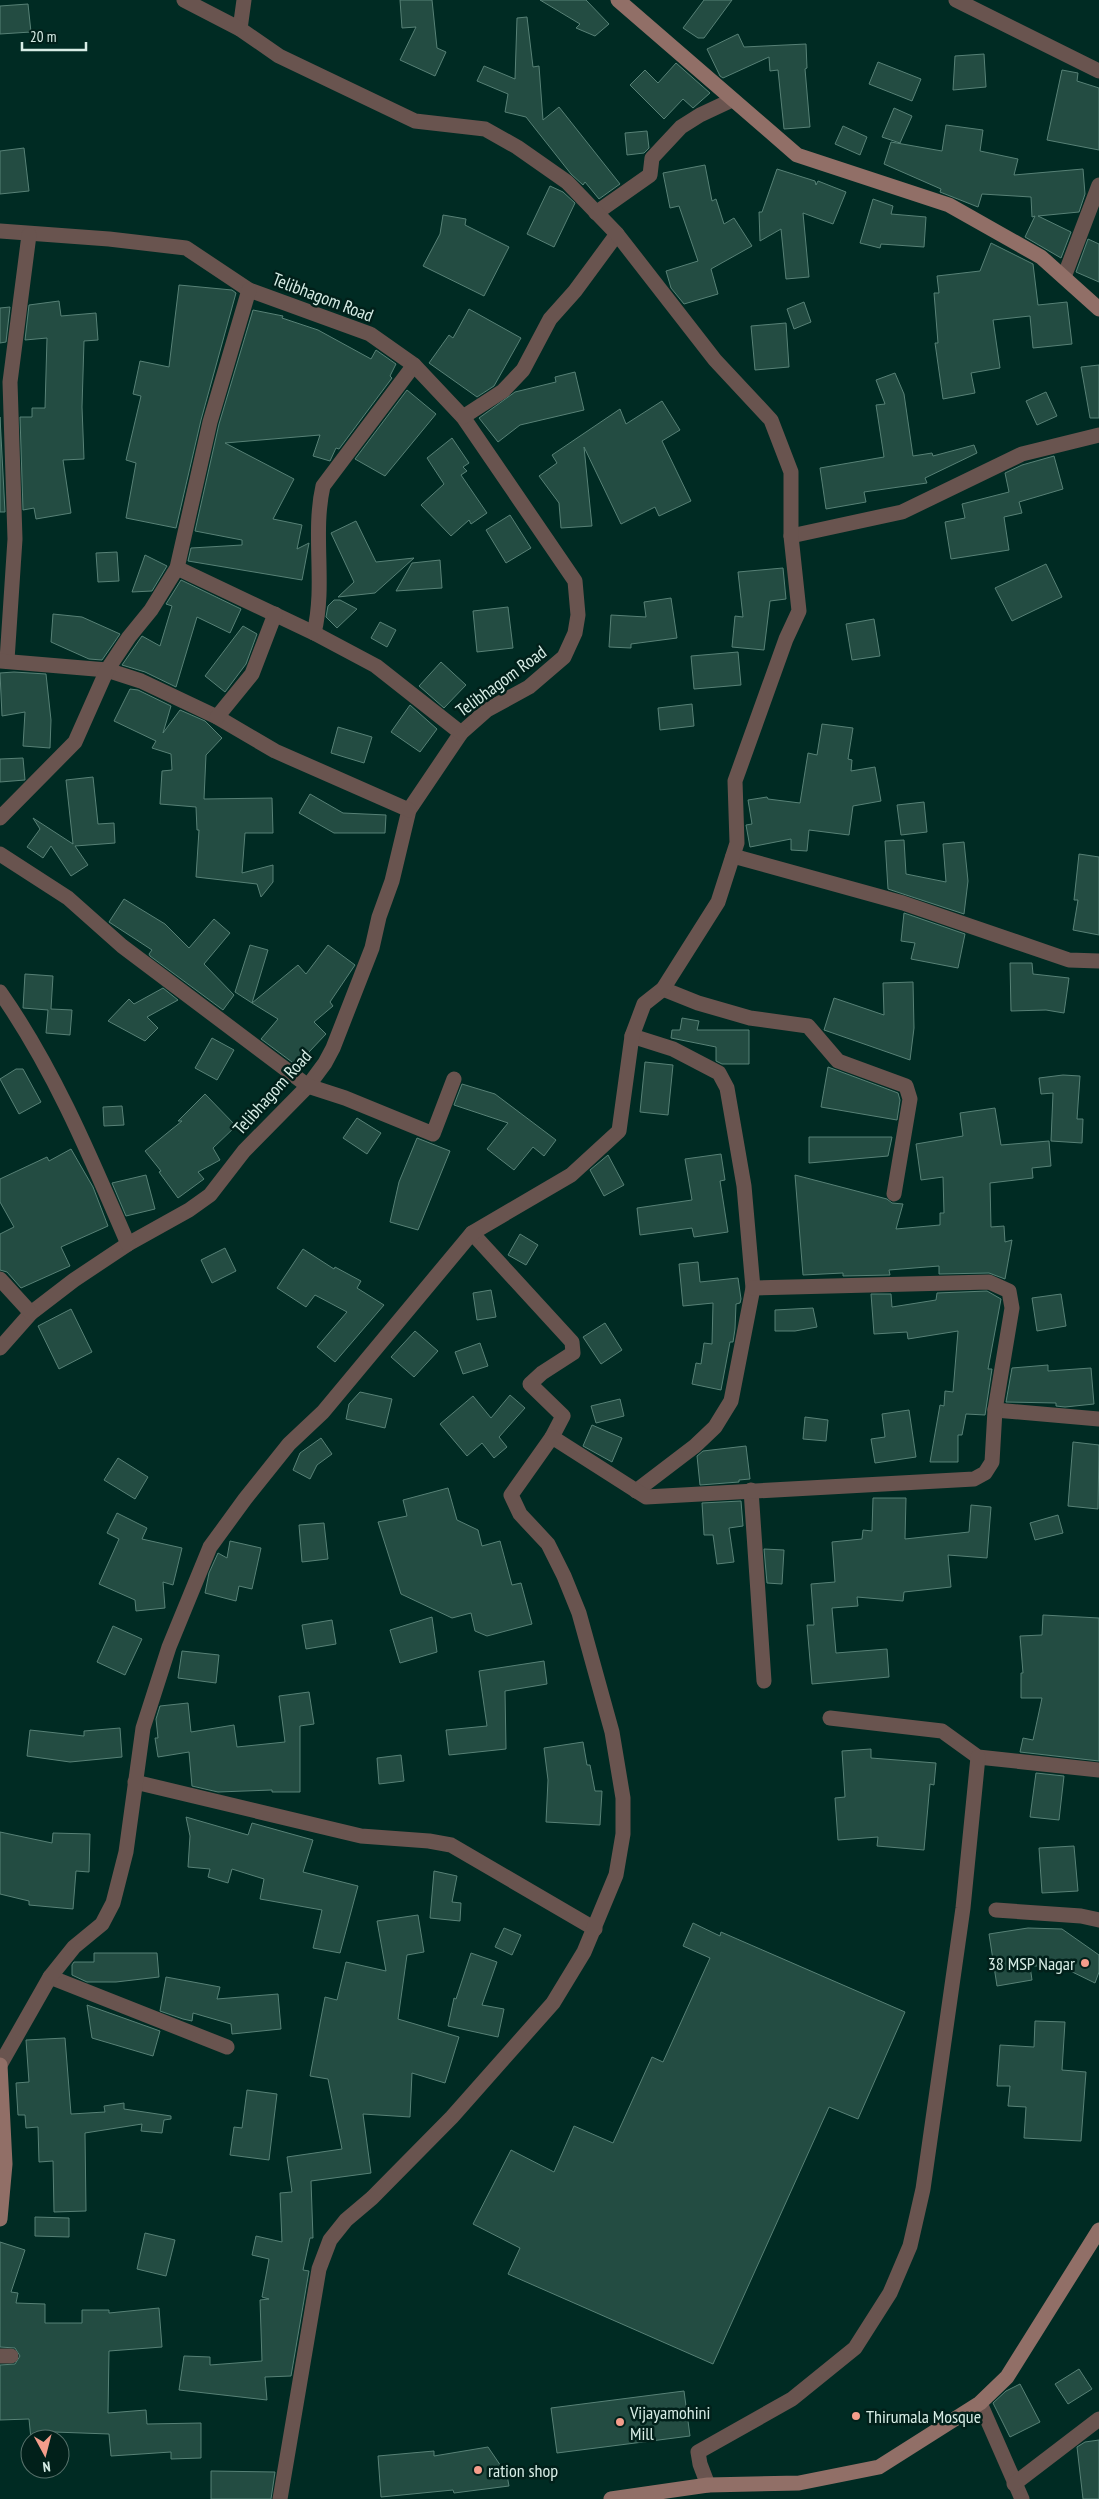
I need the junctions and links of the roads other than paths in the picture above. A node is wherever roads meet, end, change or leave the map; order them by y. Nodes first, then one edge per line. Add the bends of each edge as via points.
1 (184, 0) edge
2 (244, 0) edge
3 (618, 0) edge
4 (956, 0) edge
5 (240, 29) junction
6 (1099, 71) edge
7 (732, 100) junction
8 (1099, 185) edge
9 (596, 213) junction
10 (0, 231) edge
11 (617, 234) junction
12 (29, 235) junction
13 (1064, 277) junction
14 (249, 290) junction
15 (1099, 309) edge
16 (414, 366) junction
17 (463, 417) junction
18 (1099, 435) edge
19 (791, 536) junction
20 (176, 568) junction
21 (275, 614) junction
22 (314, 633) junction
23 (4, 661) edge
24 (107, 670) junction
25 (217, 717) junction
26 (461, 733) junction
27 (409, 810) junction
28 (0, 818) edge
29 (0, 854) edge
30 (732, 856) junction
31 (1099, 961) edge
32 (663, 989) junction
33 (0, 992) edge
34 (632, 1036) junction
35 (454, 1080) dead end
36 (308, 1086) junction
37 (894, 1194) dead end
38 (472, 1233) junction
39 (128, 1244) junction
40 (0, 1279) edge
41 (753, 1288) junction
42 (31, 1313) junction
43 (0, 1348) edge
44 (995, 1410) junction
45 (1099, 1419) edge
46 (552, 1437) junction
47 (752, 1490) junction
48 (636, 1491) junction
49 (764, 1681) dead end
50 (830, 1718) dead end
51 (978, 1757) junction
52 (1099, 1770) edge
53 (135, 1782) junction
54 (996, 1910) dead end
55 (1099, 1920) edge
56 (595, 1930) junction
57 (50, 1977) junction
58 (227, 2047) dead end
59 (0, 2065) edge
60 (0, 2219) edge
61 (1099, 2230) edge
62 (980, 2403) junction
63 (1099, 2419) edge
64 (1014, 2484) junction
65 (710, 2492) edge
66 (280, 2499) edge
67 (611, 2499) edge
68 (1022, 2499) edge

1 - 5 street
2 - 5 street
3 - 7 street
4 - 6 street
5 - 9 street via 278,56 415,121 485,129 567,182
7 - 9 street via 681,127 652,158 650,175
7 - 13 street via 797,155 949,204 1041,257
8 - 13 street
9 - 11 street
10 - 12 street, Telibhagom Road
11 - 17 street via 550,319 523,370 503,391
11 - 19 street via 715,360 771,420 791,472
12 - 14 street, Telibhagom Road via 109,238 186,248
12 - 23 street via 10,382 15,539
13 - 15 street
14 - 16 street, Telibhagom Road via 370,334
14 - 20 street via 210,422
16 - 17 street, Telibhagom Road
16 - 22 street via 323,486 318,507 318,602
17 - 26 street, Telibhagom Road via 575,581 578,615 575,633 564,658 529,687 487,710
18 - 19 street via 1022,454 902,512
19 - 30 street via 800,611 786,639 735,781 737,843
20 - 21 street
20 - 24 street via 151,610
21 - 22 street
21 - 25 street via 252,674
22 - 26 street via 376,666
23 - 24 street
24 - 25 street via 141,681
24 - 28 street via 74,742
25 - 27 street via 275,751
26 - 27 street, Telibhagom Road
27 - 36 street, Telibhagom Road via 372,948 325,1064
29 - 36 street via 68,898 122,946
30 - 31 street via 904,903 1069,960
30 - 32 street via 718,902
32 - 34 street via 644,1004
32 - 37 street via 750,1018 808,1026 838,1061 906,1086 910,1100
33 - 39 street via 16,1014 59,1095
34 - 38 street via 619,1131 571,1175
34 - 41 street via 674,1049 719,1073 728,1088 744,1186
35 - 36 street via 433,1134
36 - 39 street, Telibhagom Road via 244,1152 210,1195
38 - 46 street via 572,1342 573,1353 530,1384 563,1416
38 - 53 street via 323,1412 289,1444 210,1547 169,1647 143,1728
39 - 42 street, Telibhagom Road
40 - 42 street
41 - 44 street via 988,1282 1009,1291 1012,1308
41 - 48 street via 731,1401 708,1434
42 - 43 street, Telibhagom Road
44 - 45 street
44 - 47 street via 992,1462 985,1473 974,1479
46 - 48 street
46 - 56 street via 511,1495 520,1514 548,1544 564,1576 579,1613 612,1732 623,1798 623,1834 616,1875
47 - 48 street via 646,1497
47 - 49 street
50 - 51 street via 942,1731
51 - 52 street
51 - 65 street via 963,1908 923,2190 910,2246 890,2293 855,2348 792,2399 698,2452
53 - 56 street via 361,1836 451,1845
53 - 57 street via 126,1852 113,1903 102,1924 74,1947
54 - 55 street
56 - 66 street via 553,2004 452,2117 346,2220 330,2240 319,2269
57 - 58 street
57 - 59 street
59 - 60 street via 6,2164
61 - 62 street via 1007,2377
62 - 64 street
62 - 65 street via 879,2467 799,2482
63 - 64 street
64 - 68 street
65 - 67 street

